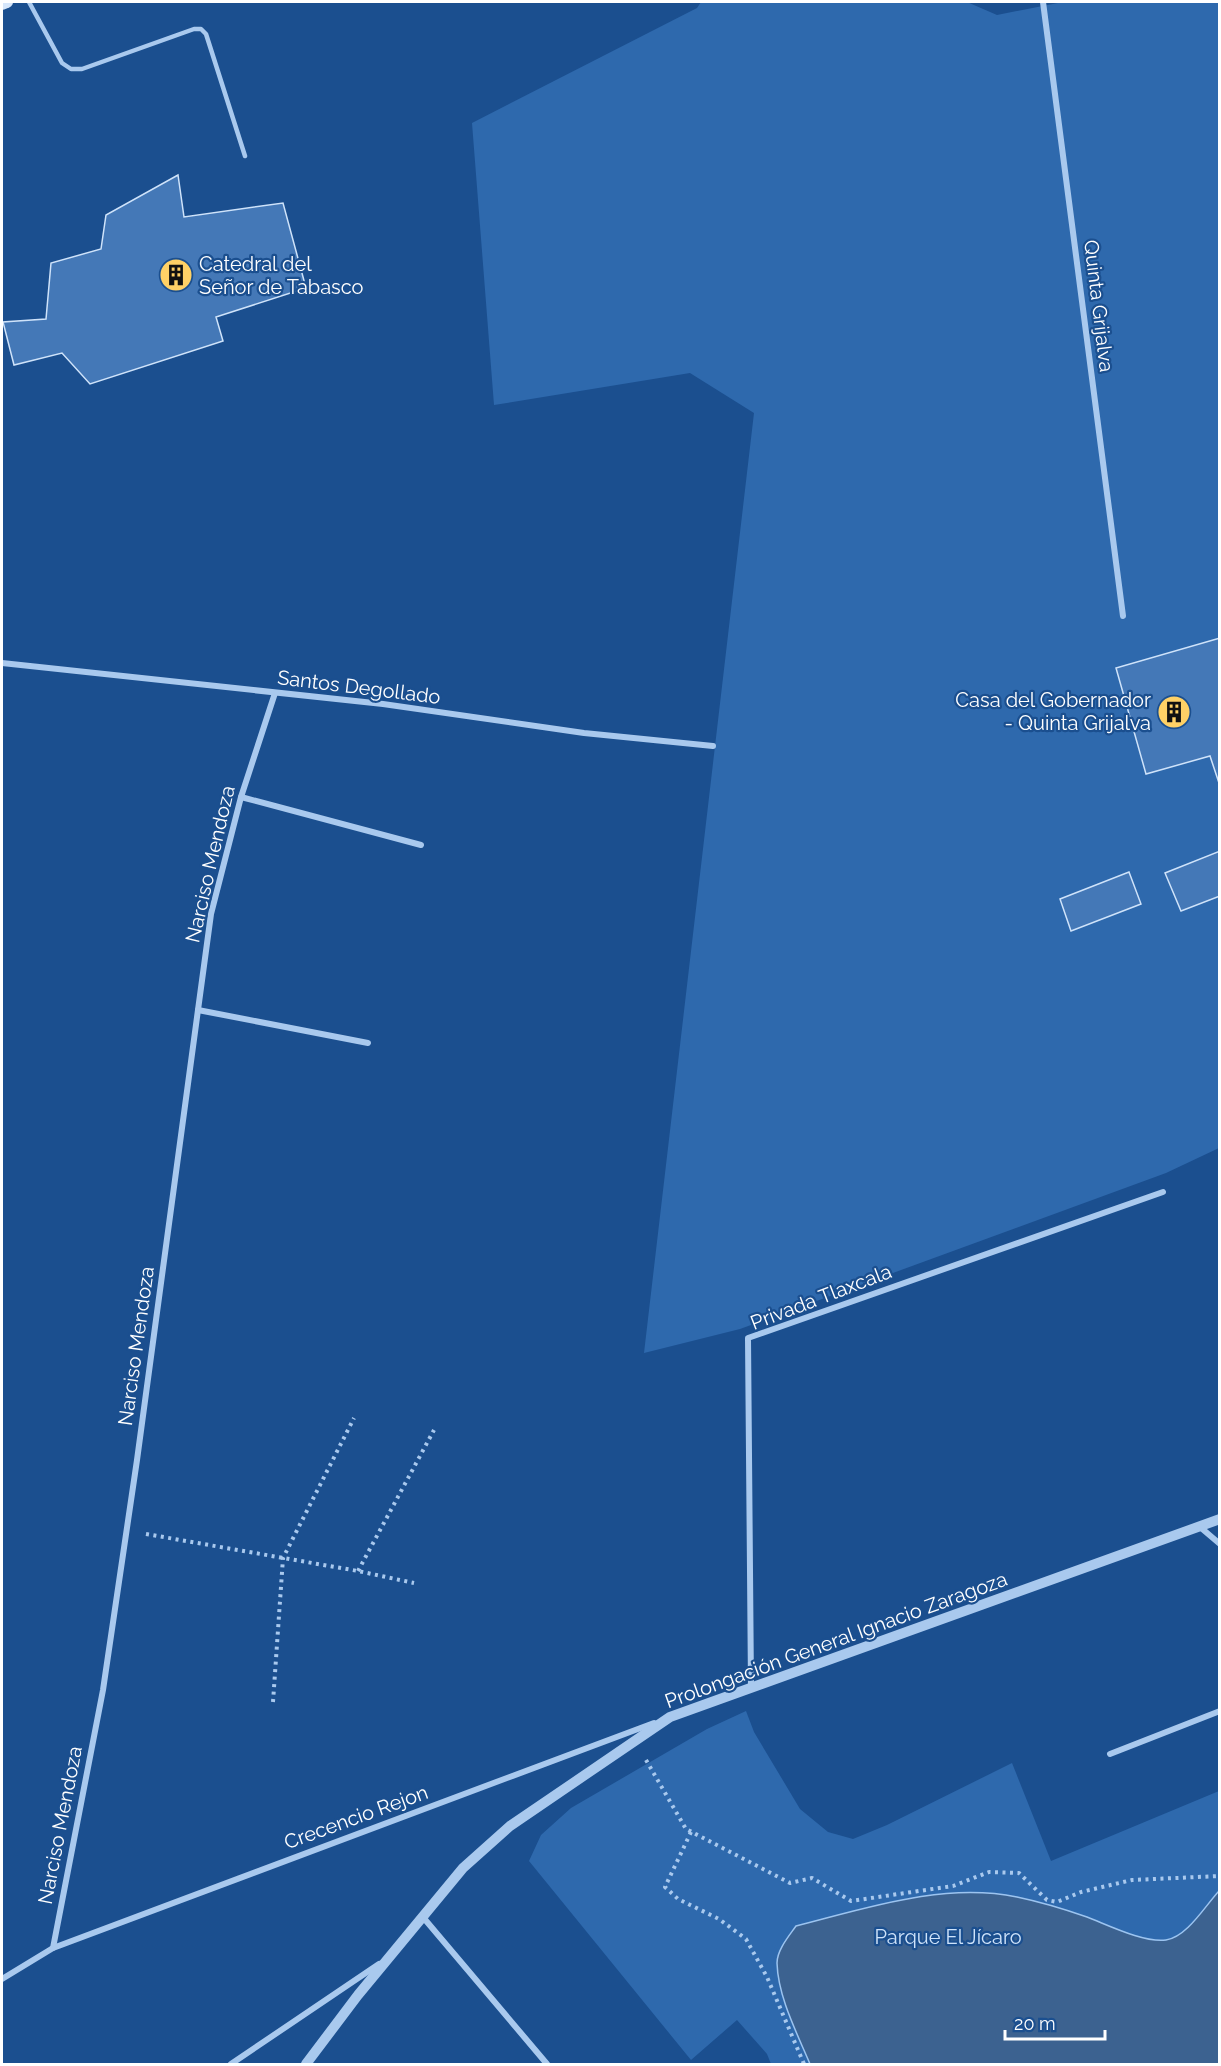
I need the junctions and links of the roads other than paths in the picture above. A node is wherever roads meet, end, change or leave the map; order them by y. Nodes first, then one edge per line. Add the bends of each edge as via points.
1 (7, 2) edge
2 (29, 2) edge
3 (1043, 2) edge
4 (2, 4) edge
5 (245, 156) dead end
6 (1123, 616) dead end
7 (2, 663) edge
8 (275, 693) junction
9 (713, 746) dead end
10 (241, 798) junction
11 (421, 845) dead end
12 (198, 1010) junction
13 (368, 1043) dead end
14 (1163, 1192) dead end
15 (1220, 1519) edge
16 (1200, 1527) junction
17 (1220, 1544) edge
18 (751, 1687) junction
19 (1220, 1711) edge
20 (670, 1717) junction
21 (1110, 1755) dead end
22 (422, 1916) junction
23 (53, 1948) junction
24 (387, 1959) junction
25 (2, 1979) edge
26 (231, 2064) edge
27 (306, 2064) edge
28 (547, 2064) edge

1 - 4 main road
2 - 5 lane via 62,63 71,69 82,69 201,29 206,34
3 - 6 street, Quinta Grijalva
7 - 8 street, Santos Degollado
8 - 9 street, Santos Degollado
8 - 10 street, Narciso Mendoza
10 - 11 street
10 - 12 street, Narciso Mendoza via 211,914
12 - 13 street
12 - 23 street, Narciso Mendoza via 103,1690
14 - 18 street, Privada Tlaxcala via 748,1338
15 - 16 street, Prolongación General Ignacio Zaragoza
16 - 17 street
16 - 18 street, Prolongación General Ignacio Zaragoza
18 - 20 street, Prolongación General Ignacio Zaragoza
19 - 21 street
20 - 22 street, Prolongación General Ignacio Zaragoza via 510,1826 463,1868
20 - 23 street, Crecencio Rejon
22 - 24 street, Prolongación General Ignacio Zaragoza
22 - 28 street
23 - 25 street
24 - 26 street
24 - 27 street, Prolongación General Ignacio Zaragoza

